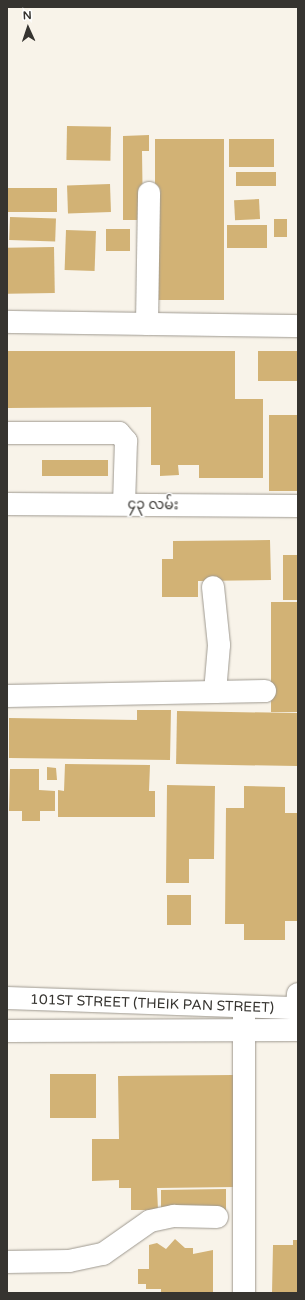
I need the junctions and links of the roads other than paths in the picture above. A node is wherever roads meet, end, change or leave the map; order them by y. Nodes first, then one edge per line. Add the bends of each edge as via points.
1 (149, 193) dead end
2 (7, 322) edge
3 (147, 324) junction
4 (298, 326) edge
5 (7, 433) edge
6 (7, 504) edge
7 (124, 504) junction
8 (298, 506) edge
9 (213, 587) dead end
10 (265, 691) dead end
11 (215, 692) junction
12 (7, 696) edge
13 (7, 998) edge
14 (298, 1003) edge
15 (244, 1008) junction
16 (244, 1029) junction
17 (298, 1030) edge
18 (7, 1031) edge
19 (217, 1217) dead end
20 (7, 1262) edge
21 (244, 1293) edge

1 - 3 street
2 - 3 street
3 - 4 street
5 - 7 street via 119,433 126,441
6 - 7 street, ၄၃ လမ်း
7 - 8 street, ၄၃ လမ်း
9 - 11 street via 219,645
10 - 11 street
11 - 12 street
13 - 15 street, 101ST STREET (THEIK PAN STREET)
14 - 15 street, 101ST STREET (THEIK PAN STREET)
15 - 16 street
16 - 17 street, 101ST STREET (THEIK PAN STREET)
16 - 18 street, 101ST STREET (THEIK PAN STREET)
16 - 21 street
19 - 20 street via 174,1216 150,1221 103,1254 69,1261

